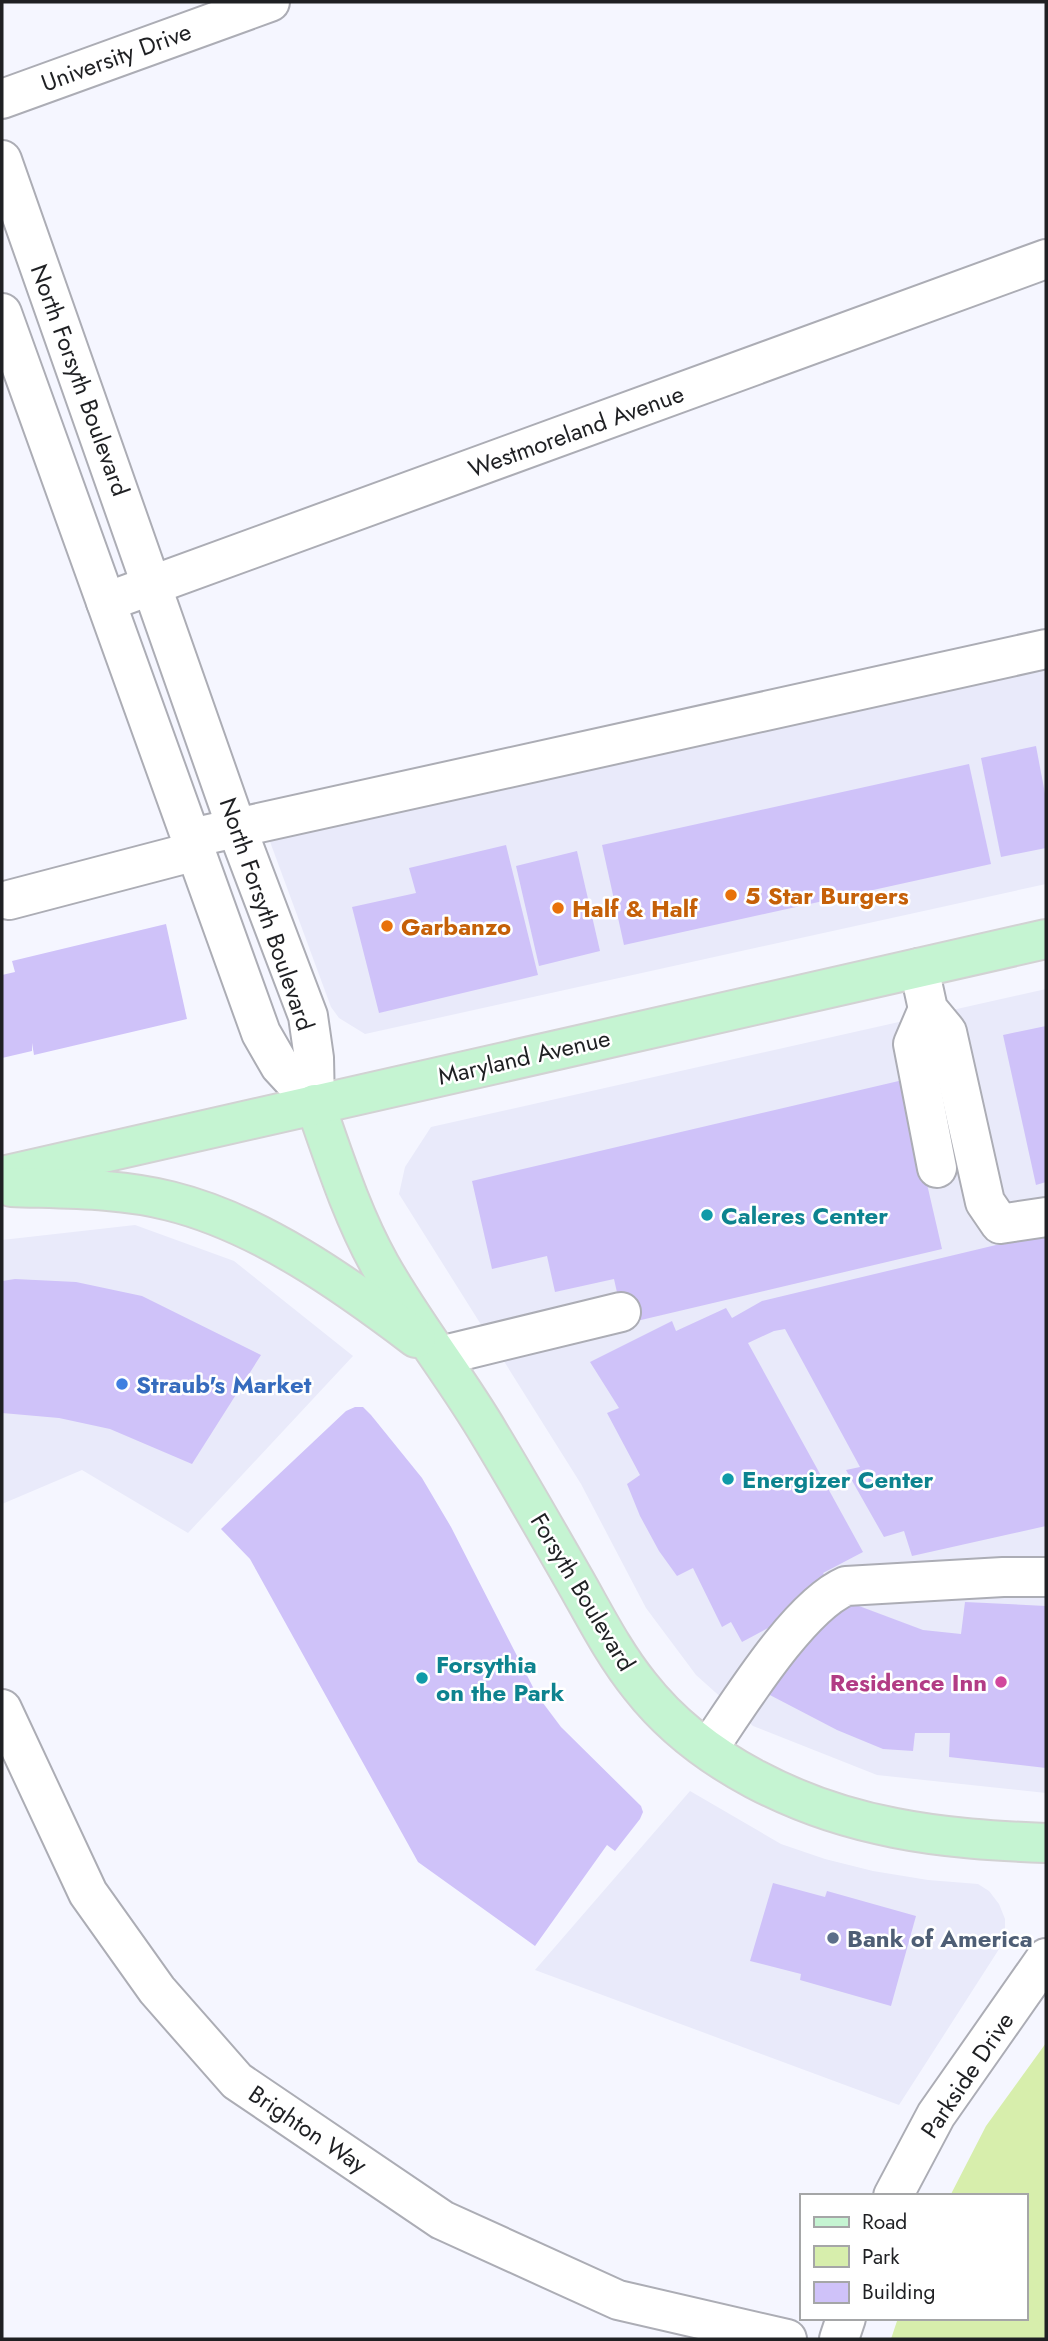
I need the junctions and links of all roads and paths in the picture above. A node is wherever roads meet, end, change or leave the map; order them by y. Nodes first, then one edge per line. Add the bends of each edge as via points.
1 (270, 2) edge
2 (2, 99) edge
3 (2, 160) edge
4 (1046, 259) edge
5 (2, 313) edge
6 (153, 586) junction
7 (106, 602) junction
8 (1046, 649) edge
9 (237, 829) junction
10 (193, 845) junction
11 (9, 900) dead end
12 (1046, 939) edge
13 (919, 968) junction
14 (928, 1009) junction
15 (315, 1104) junction
16 (937, 1168) dead end
17 (2, 1176) edge
18 (2, 1187) edge
19 (1046, 1217) edge
20 (621, 1312) dead end
21 (440, 1356) junction
22 (1046, 1577) edge
23 (2, 1709) edge
24 (708, 1749) junction
25 (1046, 1843) edge
26 (1046, 1958) edge
27 (894, 2194) edge
28 (845, 2320) edge
29 (787, 2339) edge
30 (839, 2339) edge

1 - 2 street, University Drive
3 - 6 street, North Forsyth Boulevard
4 - 6 street, Westmoreland Avenue
5 - 7 street, North Forsyth Boulevard
6 - 7 street, Westmoreland Avenue
6 - 9 street, North Forsyth Boulevard
7 - 10 street, North Forsyth Boulevard
8 - 9 street
9 - 10 street
9 - 15 street, North Forsyth Boulevard via 308,1016
10 - 11 street
10 - 15 street, North Forsyth Boulevard via 261,1033 280,1066
12 - 13 main road, Maryland Avenue
13 - 14 street
13 - 15 main road, Maryland Avenue
14 - 16 street via 913,1045
14 - 19 street via 947,1032 985,1202 1000,1224
15 - 17 main road, Maryland Avenue
15 - 21 main road, Forsyth Boulevard via 351,1203 379,1263
18 - 21 main road via 122,1192 171,1201 225,1220 344,1287
20 - 21 street
21 - 24 main road, Forsyth Boulevard via 640,1687 677,1726
22 - 24 street via 846,1586 836,1591 805,1616
23 - 29 street, Brighton Way via 88,1893 157,1990 237,2081 442,2220 618,2300
24 - 25 main road, Forsyth Boulevard via 781,1792 842,1814 895,1828
26 - 27 street, Parkside Drive via 936,2115
28 - 30 street

